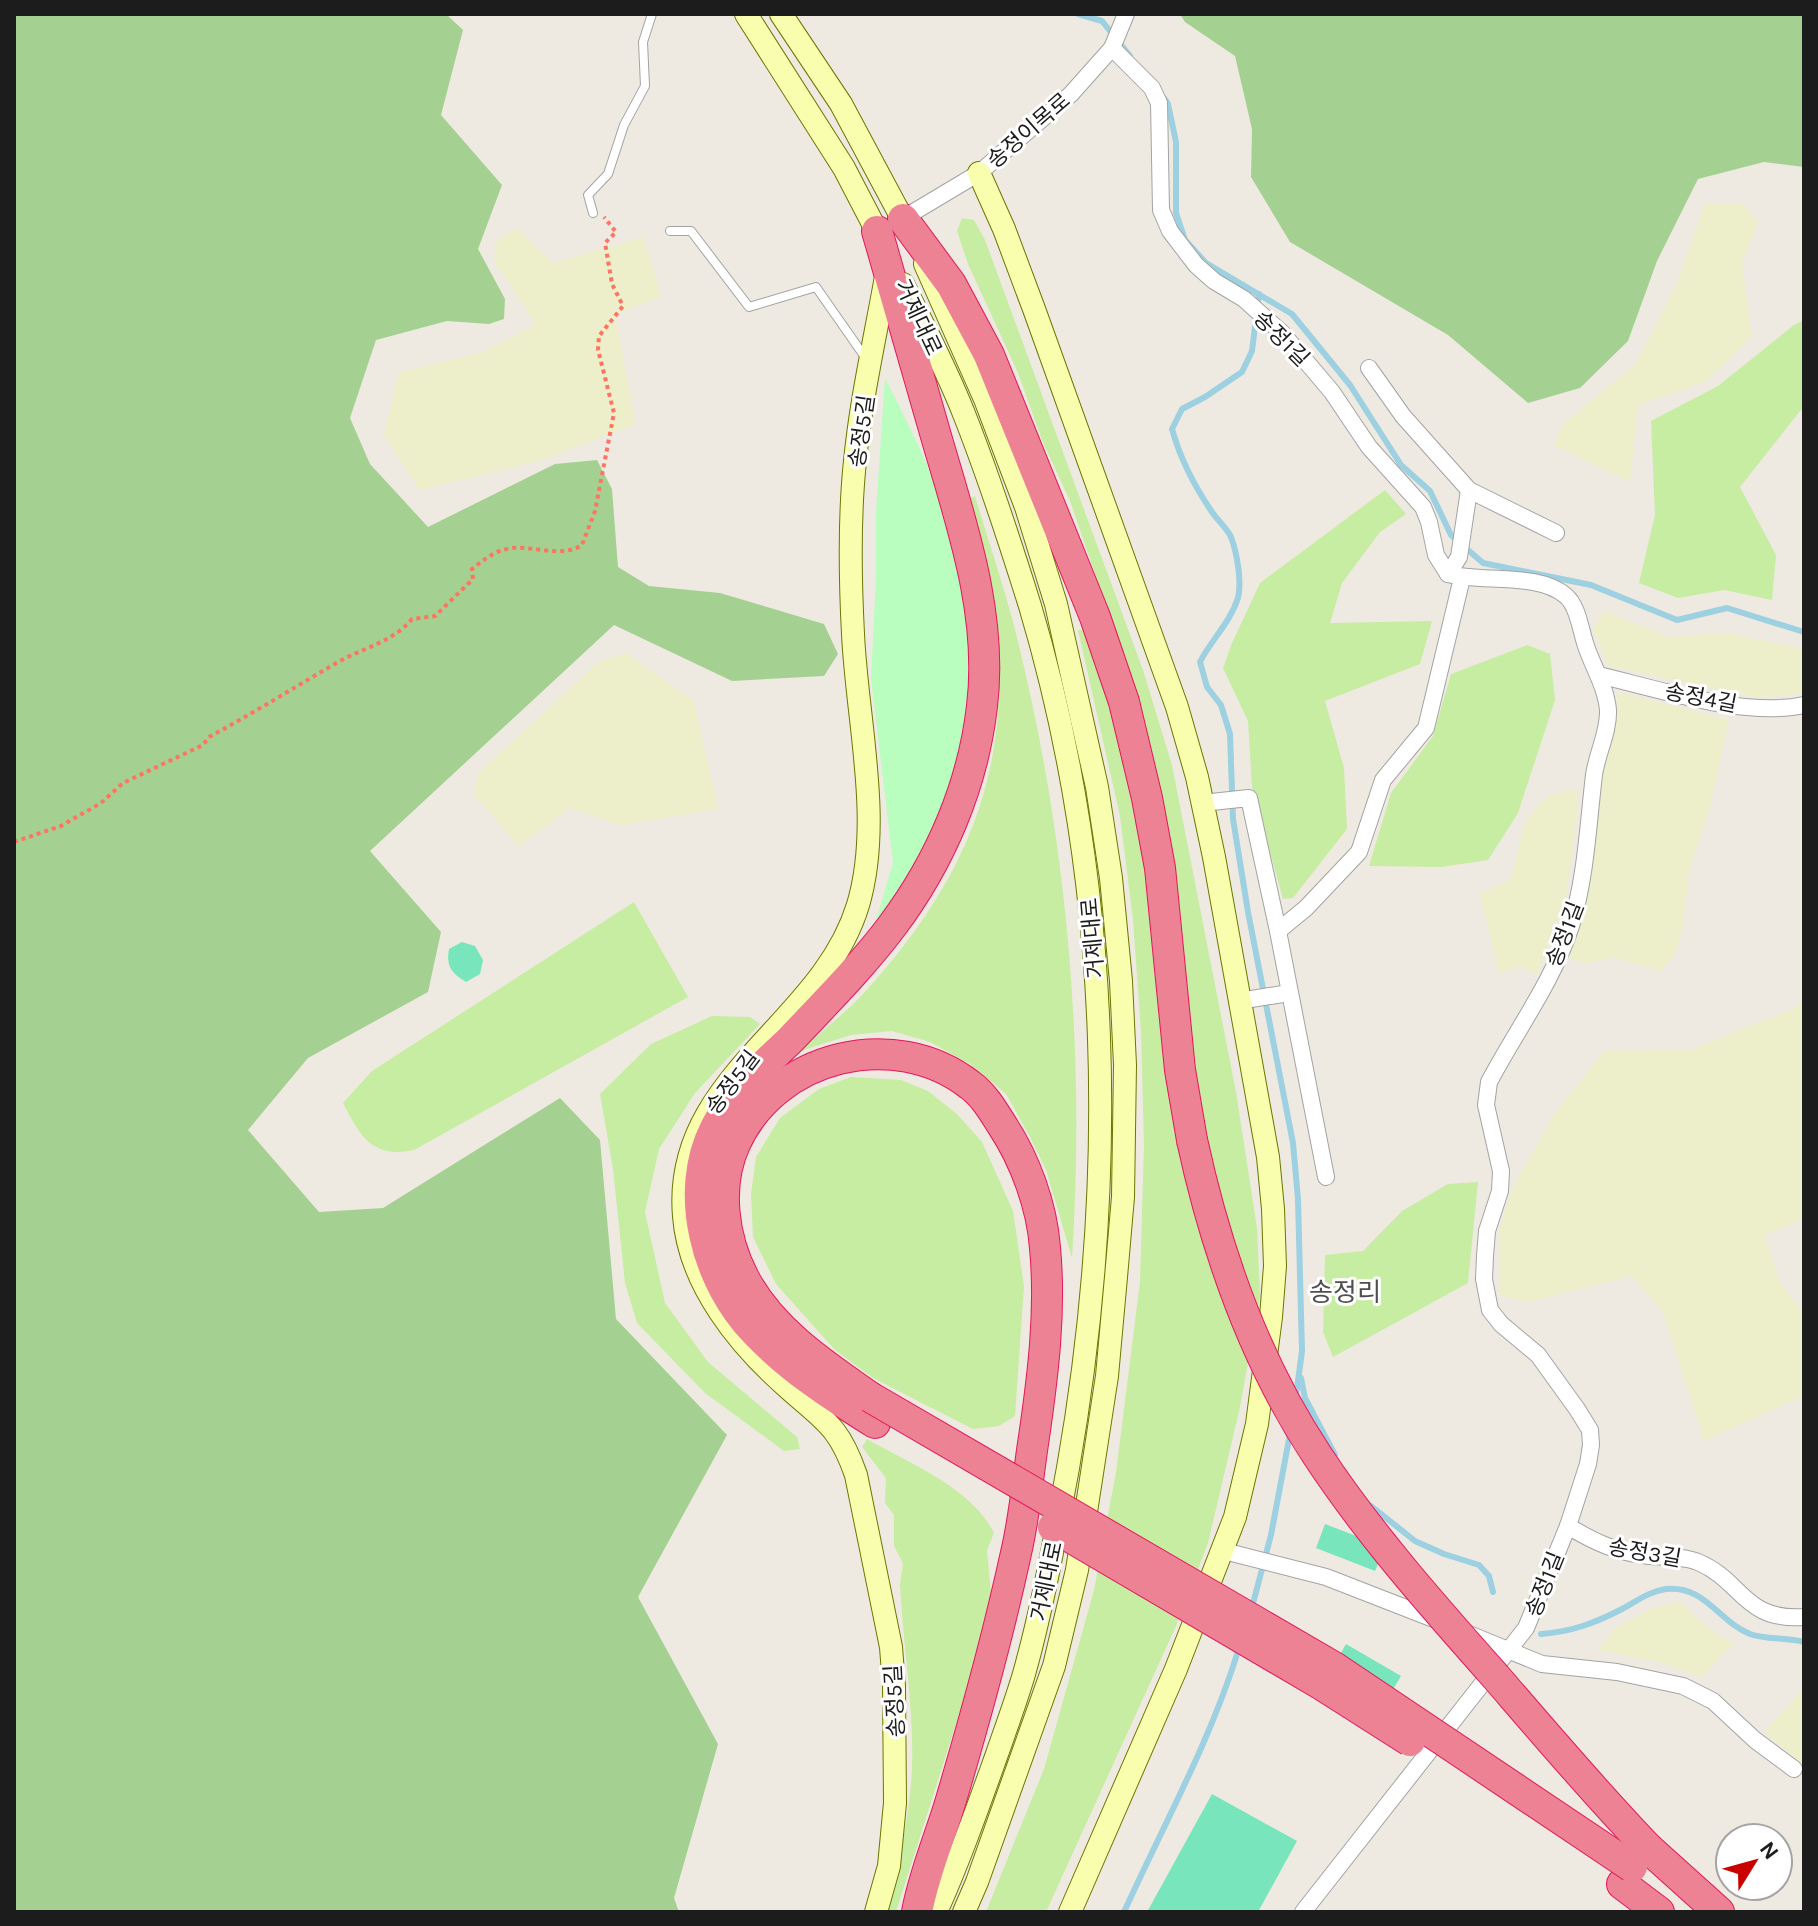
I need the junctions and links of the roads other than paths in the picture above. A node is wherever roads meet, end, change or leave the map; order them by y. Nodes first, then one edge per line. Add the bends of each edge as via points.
1 (652, 14) edge
2 (746, 14) edge
3 (781, 14) edge
4 (1126, 14) edge
5 (1112, 48) junction
6 (979, 173) junction
7 (593, 213) road end
8 (890, 225) junction
9 (670, 231) dead end
10 (888, 268) junction
11 (870, 366) junction
12 (1369, 368) dead end
13 (1469, 490) junction
14 (1556, 533) dead end
15 (1455, 576) junction
16 (1599, 675) junction
17 (1804, 705) edge
18 (1202, 803) junction
19 (1278, 931) junction
20 (1289, 993) junction
21 (1239, 1001) junction
22 (1326, 1177) dead end
23 (873, 1410) junction
24 (1568, 1526) junction
25 (1234, 1553) junction
26 (1804, 1617) edge
27 (1508, 1650) junction
28 (1794, 1769) dead end
29 (1635, 1866) junction
30 (876, 1912) edge
31 (917, 1912) edge
32 (936, 1912) edge
33 (964, 1912) edge
34 (1070, 1912) edge
35 (1303, 1912) edge
36 (1659, 1912) edge
37 (1700, 1912) edge
38 (1719, 1912) edge

1 - 7 lane via 643,42 645,86 624,125 608,174 588,195
2 - 8 street, 거제대로 via 844,168
3 - 8 street, 거제대로 via 841,104
4 - 5 street, 송정이목로
5 - 6 street, 송정이목로 via 1071,94
5 - 15 street, 송정1길 via 1152,88 1159,103 1161,210 1170,231 1196,265 1244,299 1305,360 1369,447 1423,507 1436,555
6 - 8 street, 송정이목로
6 - 18 street via 1158,649
8 - 10 highway
8 - 29 highway, bridge via 951,284 989,355 1124,702 1160,868 1192,1140 1240,1306 1316,1454 1436,1609 1613,1812
8 - 32 street, 거제대로 via 1000,512 1031,610 1070,777 1087,879 1100,1067 1100,1198 1084,1375 1049,1574 1023,1678
8 - 33 street, 거제대로 via 921,254 985,399 1056,604 1109,863 1125,1065 1123,1197 1107,1376 1077,1570 1054,1666
9 - 11 lane via 691,231 749,307 816,287
10 - 11 street, 송정5길
10 - 23 highway via 972,565 984,658 982,706 952,825 923,881 891,928 744,1086 715,1129 702,1170 700,1208 714,1268 752,1329 827,1393
11 - 30 street, 송정5길 via 852,512 853,634 867,790 865,875 850,931 831,962 714,1099 695,1136 685,1178 684,1217 693,1259 734,1333 837,1431 856,1475 894,1686 895,1803 889,1866
12 - 13 street via 1403,416
13 - 14 street
13 - 15 street
15 - 16 street, 송정1길 via 1537,583 1563,593 1570,598
15 - 19 street via 1426,728 1383,780 1359,852
16 - 17 street, 송정4길 via 1732,704
16 - 24 street, 송정1길 via 1608,710 1578,903 1557,958 1489,1082 1486,1105 1501,1171 1485,1256 1490,1310 1538,1355 1590,1430 1588,1464
18 - 19 street via 1249,798
18 - 21 street
19 - 20 street
20 - 21 street
20 - 22 street
21 - 25 street via 1268,1157 1275,1266 1257,1424
23 - 29 highway, bridge via 1496,1796
23 - 29 highway, bridge via 1334,1667
23 - 31 highway via 778,1324 745,1281 724,1209 735,1145 771,1096 821,1062 879,1052 941,1067 986,1100 1018,1153 1035,1196 1045,1245 1048,1314 1017,1550
24 - 26 street, 송정3길 via 1622,1552 1697,1562 1758,1609 1772,1616
24 - 27 street, 송정1길 via 1526,1628
25 - 27 street via 1326,1577
25 - 34 street via 1176,1669
27 - 28 street via 1542,1664 1683,1686 1713,1701
27 - 35 street, 송정1길
29 - 36 highway
29 - 37 highway
29 - 38 highway

